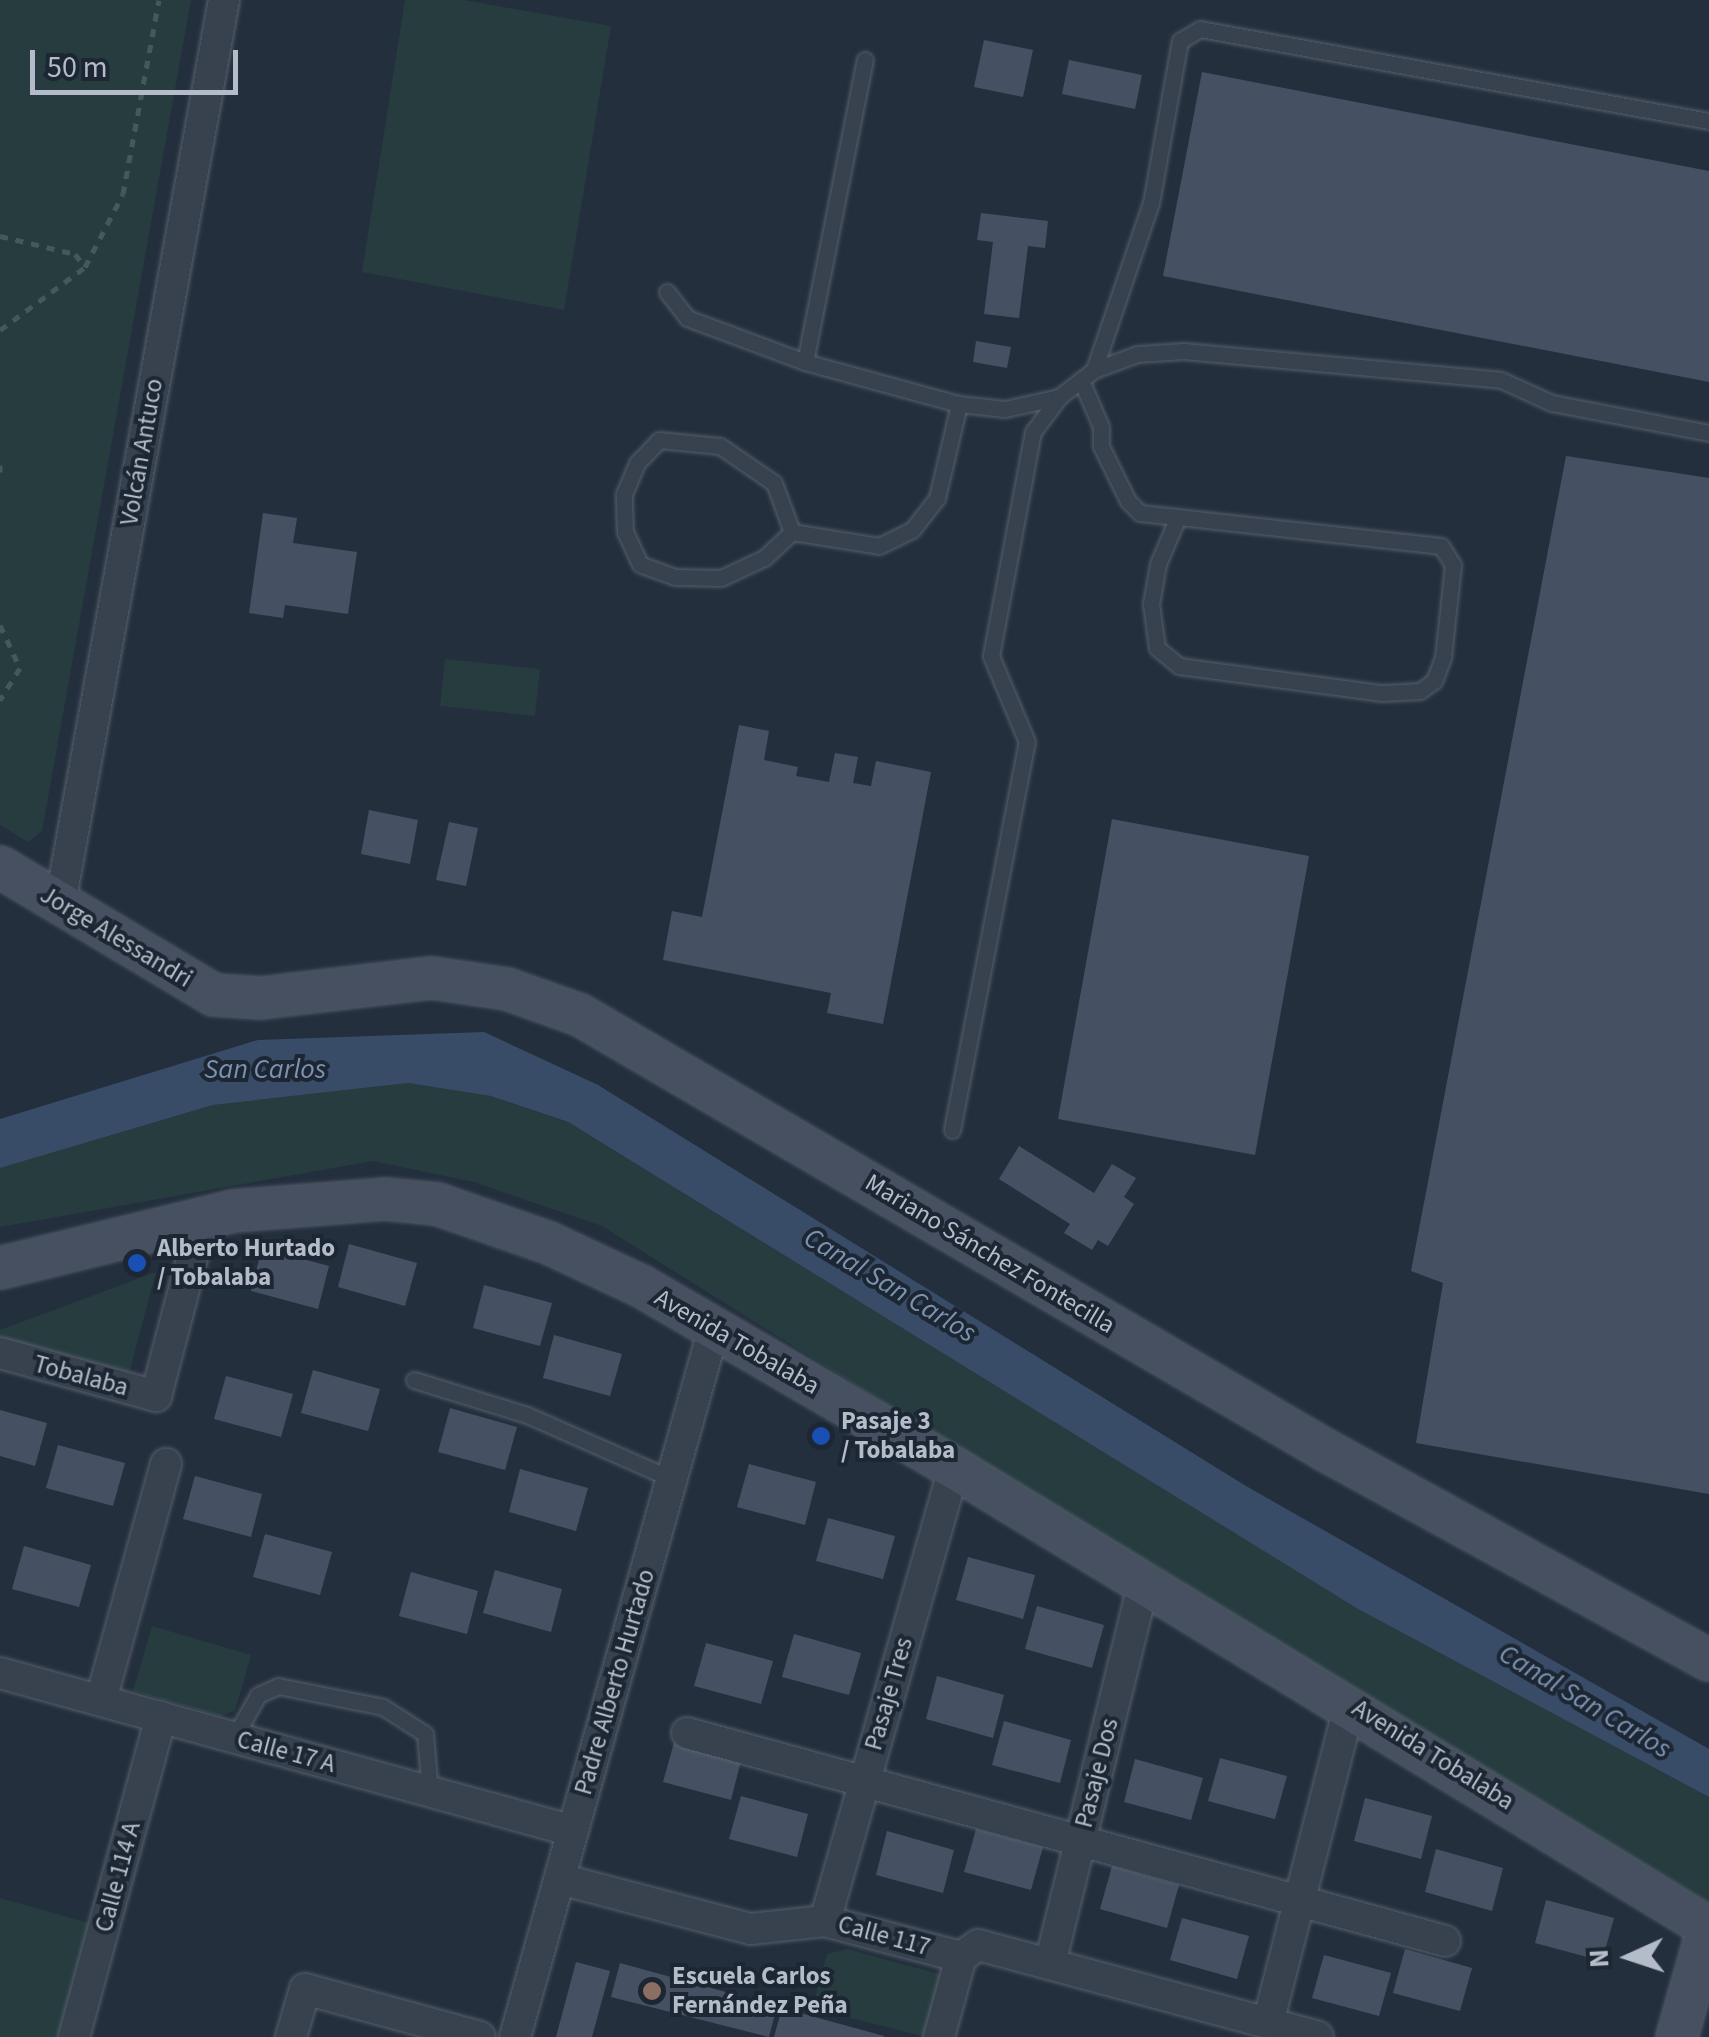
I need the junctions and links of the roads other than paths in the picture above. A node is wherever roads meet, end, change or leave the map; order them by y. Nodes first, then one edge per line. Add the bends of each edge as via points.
1 (224, 0) edge
2 (865, 60) dead end
3 (1709, 121) edge
4 (666, 292) dead end
5 (804, 362) junction
6 (1087, 375) junction
7 (1059, 397) junction
8 (959, 404) junction
9 (1709, 433) edge
10 (1178, 517) junction
11 (792, 532) junction
12 (0, 867) edge
13 (60, 904) junction
14 (235, 999) joint
15 (952, 1130) dead end
16 (203, 1216) junction
17 (0, 1268) edge
18 (714, 1328) junction
19 (0, 1354) edge
20 (414, 1380) dead end
21 (166, 1464) dead end
22 (954, 1468) junction
23 (672, 1479) junction
24 (1144, 1582) junction
25 (1709, 1660) edge
26 (0, 1672) edge
27 (101, 1700) junction
28 (1350, 1704) junction
29 (161, 1717) junction
30 (687, 1733) dead end
31 (234, 1738) junction
32 (865, 1781) junction
33 (430, 1792) junction
34 (573, 1831) junction
35 (1080, 1841) junction
36 (560, 1879) junction
37 (1300, 1902) junction
38 (825, 1921) junction
39 (1709, 1927) edge
40 (1444, 1941) dead end
41 (961, 1957) junction
42 (1050, 1964) junction
43 (1268, 2023) junction
44 (74, 2037) edge
45 (291, 2037) edge
46 (480, 2037) edge
47 (516, 2037) edge
48 (939, 2037) edge
49 (1318, 2037) edge
50 (1677, 2037) edge

1 - 13 street, Volcán Antuco
2 - 5 lane
3 - 6 lane via 1200,30 1180,41 1151,202
4 - 5 lane via 687,318
5 - 8 lane
6 - 7 lane
6 - 9 lane via 1137,354 1184,350 1501,380 1552,404
6 - 10 lane via 1101,446 1128,501 1140,514
7 - 8 lane via 1005,409
7 - 15 lane via 1033,432 991,656 1026,742
8 - 11 lane via 937,498 912,530 879,546
10 - 10 lane via 1158,564 1151,604 1157,648 1179,666 1382,693 1420,691 1434,681 1454,564 1440,546
11 - 11 lane via 774,483 720,446 659,440 636,463 624,494 625,532 640,564 675,577 720,578 764,558
12 - 13 main road, Jorge Alessandri
13 - 14 main road, Jorge Alessandri via 193,984
14 - 25 main road, Mariano Sánchez Fontecilla via 432,978 507,990 580,1015 1327,1452
16 - 17 main road, Avenida Tobalaba
16 - 18 main road, Avenida Tobalaba via 306,1204 437,1204 549,1242
16 - 19 street, Tobalaba via 156,1396
18 - 22 main road, Avenida Tobalaba
18 - 23 street, Padre Alberto Hurtado
20 - 23 lane via 528,1415
21 - 27 street
22 - 24 main road, Avenida Tobalaba
22 - 32 street, Pasaje Tres
23 - 34 street, Padre Alberto Hurtado
24 - 28 main road, Avenida Tobalaba
24 - 35 street, Pasaje Dos
26 - 27 street, Calle 17 A
27 - 29 street, Calle 17 A
28 - 37 street
28 - 39 main road, Avenida Tobalaba
29 - 31 street, Calle 17 A
29 - 44 street, Calle 114 A
30 - 32 street
31 - 33 street, Calle 17 A
31 - 33 lane via 258,1695 278,1686 383,1707 425,1734
32 - 35 street
32 - 38 street, Pasaje Tres
33 - 34 street, Calle 17 A
34 - 36 street, Padre Alberto Hurtado
35 - 37 street
35 - 42 street, Pasaje Dos
36 - 38 street, Calle 117 via 751,1930
36 - 47 street, Padre Alberto Hurtado
37 - 40 street
37 - 43 street
38 - 41 street, Calle 117
39 - 50 main road
41 - 42 street, Calle 117 via 978,1945
41 - 48 street
42 - 43 street, Calle 117
43 - 49 street, Calle 117
45 - 46 street via 304,1988

